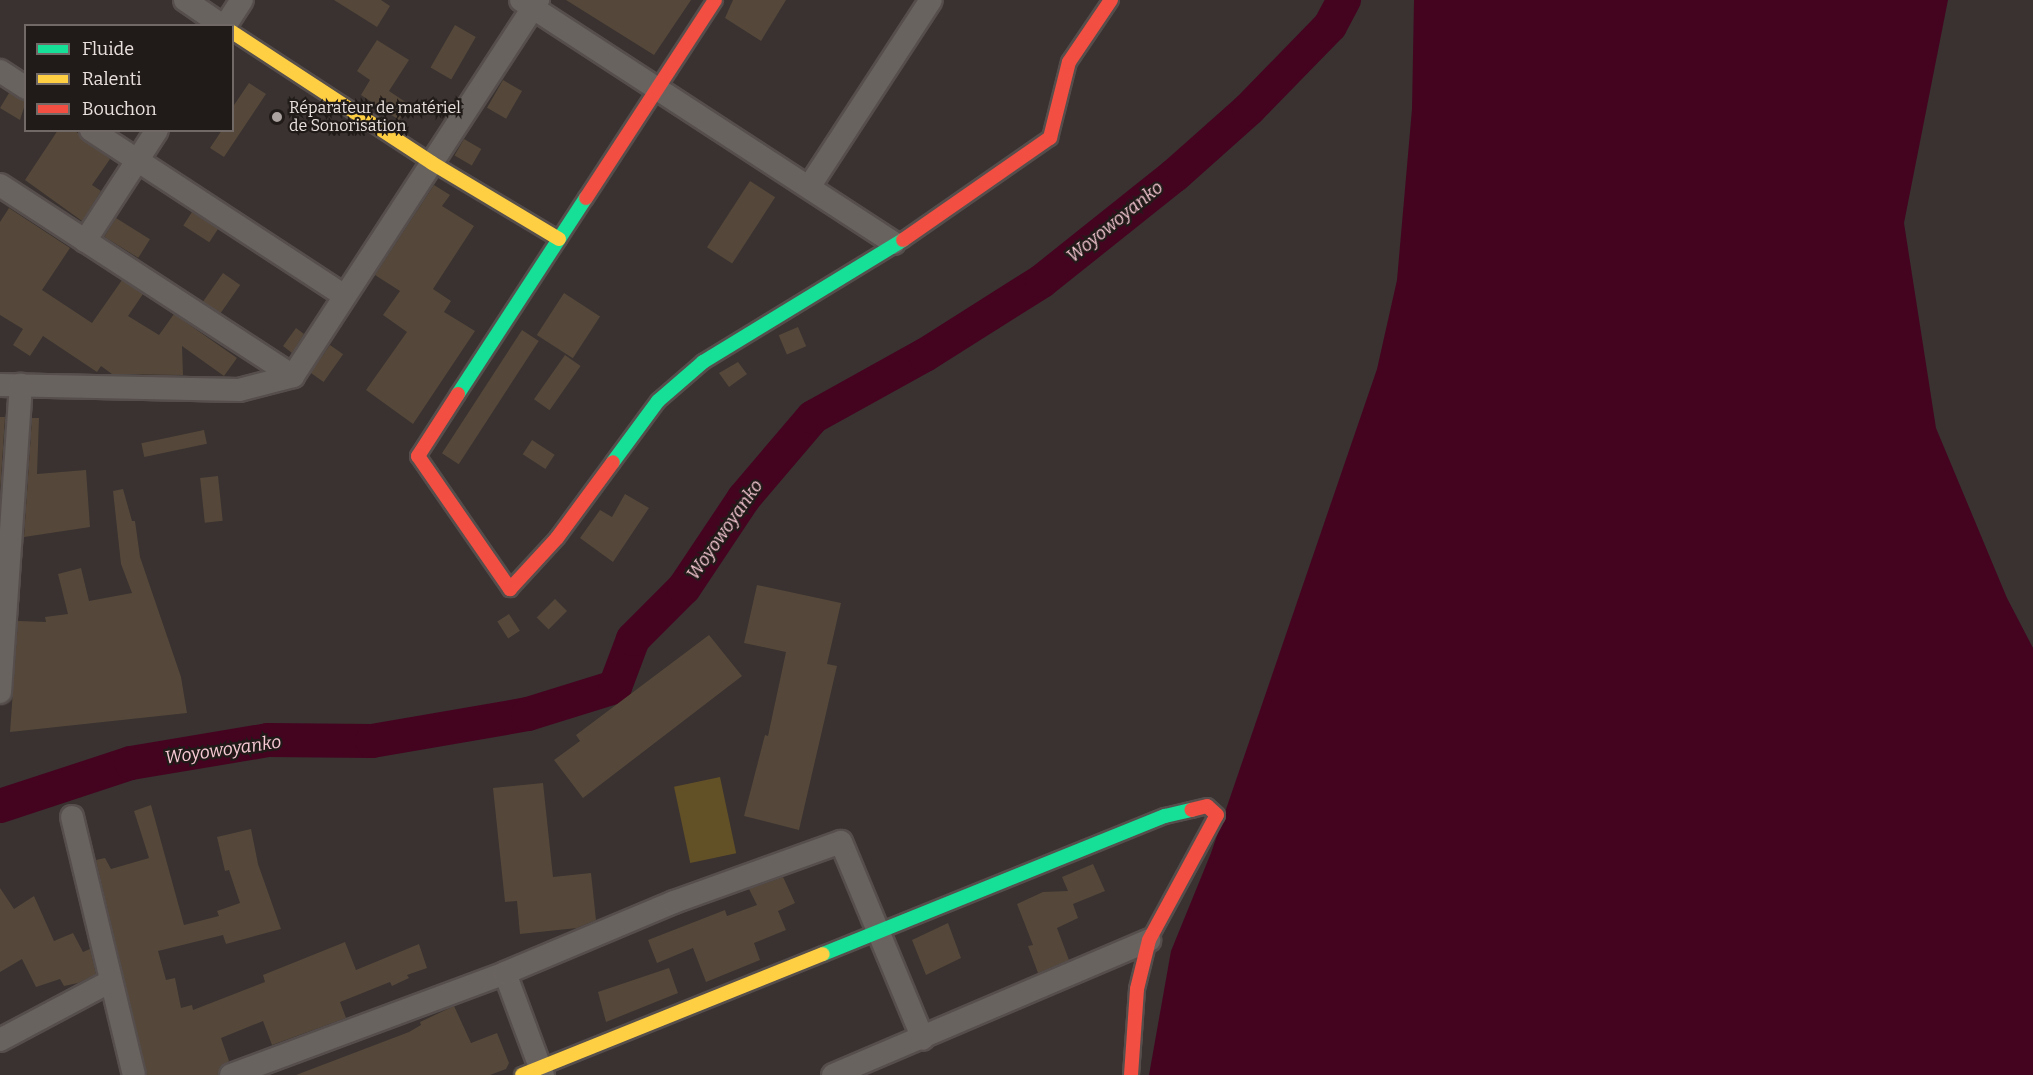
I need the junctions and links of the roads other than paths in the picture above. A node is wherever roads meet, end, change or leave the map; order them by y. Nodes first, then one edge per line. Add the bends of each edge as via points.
1 (185, 0) edge
2 (242, 0) edge
3 (715, 0) edge
4 (931, 0) edge
5 (1111, 0) edge
6 (531, 3) edge
7 (221, 24) edge
8 (225, 24) edge
9 (234, 33) edge
10 (0, 71) edge
11 (24, 87) edge
12 (657, 88) junction
13 (94, 132) edge
14 (156, 132) edge
15 (137, 161) junction
16 (432, 163) junction
17 (0, 185) edge
18 (809, 187) junction
19 (559, 240) junction
20 (85, 241) junction
21 (894, 243) junction
22 (345, 296) junction
23 (293, 376) junction
24 (7, 384) edge
25 (0, 692) edge
26 (72, 817) dead end
27 (878, 931) junction
28 (1149, 940) junction
29 (505, 973) junction
30 (111, 981) junction
31 (923, 1038) junction
32 (0, 1040) edge
33 (535, 1073) edge
34 (134, 1075) edge
35 (231, 1075) edge
36 (833, 1075) edge
37 (1131, 1075) edge

1 - 7 street
2 - 8 street
3 - 12 street
4 - 18 street
5 - 21 street via 1069,62 1050,138
6 - 12 street
6 - 16 street
9 - 16 street
10 - 11 street
12 - 18 street
12 - 19 street
13 - 15 street
14 - 15 street
15 - 20 street
15 - 22 street
16 - 19 street
16 - 22 street
17 - 20 street
18 - 21 street
19 - 21 street via 418,456 510,589 557,538 658,401 703,362 868,264
20 - 23 street
22 - 23 street
23 - 24 street via 239,390
24 - 25 street
26 - 30 street
27 - 28 street via 1165,816 1207,806 1217,816
27 - 29 street via 841,842 674,902
27 - 31 street
27 - 33 street
28 - 31 street
28 - 37 street via 1137,989
29 - 33 street
29 - 35 street
30 - 32 street
30 - 34 street
31 - 36 street

